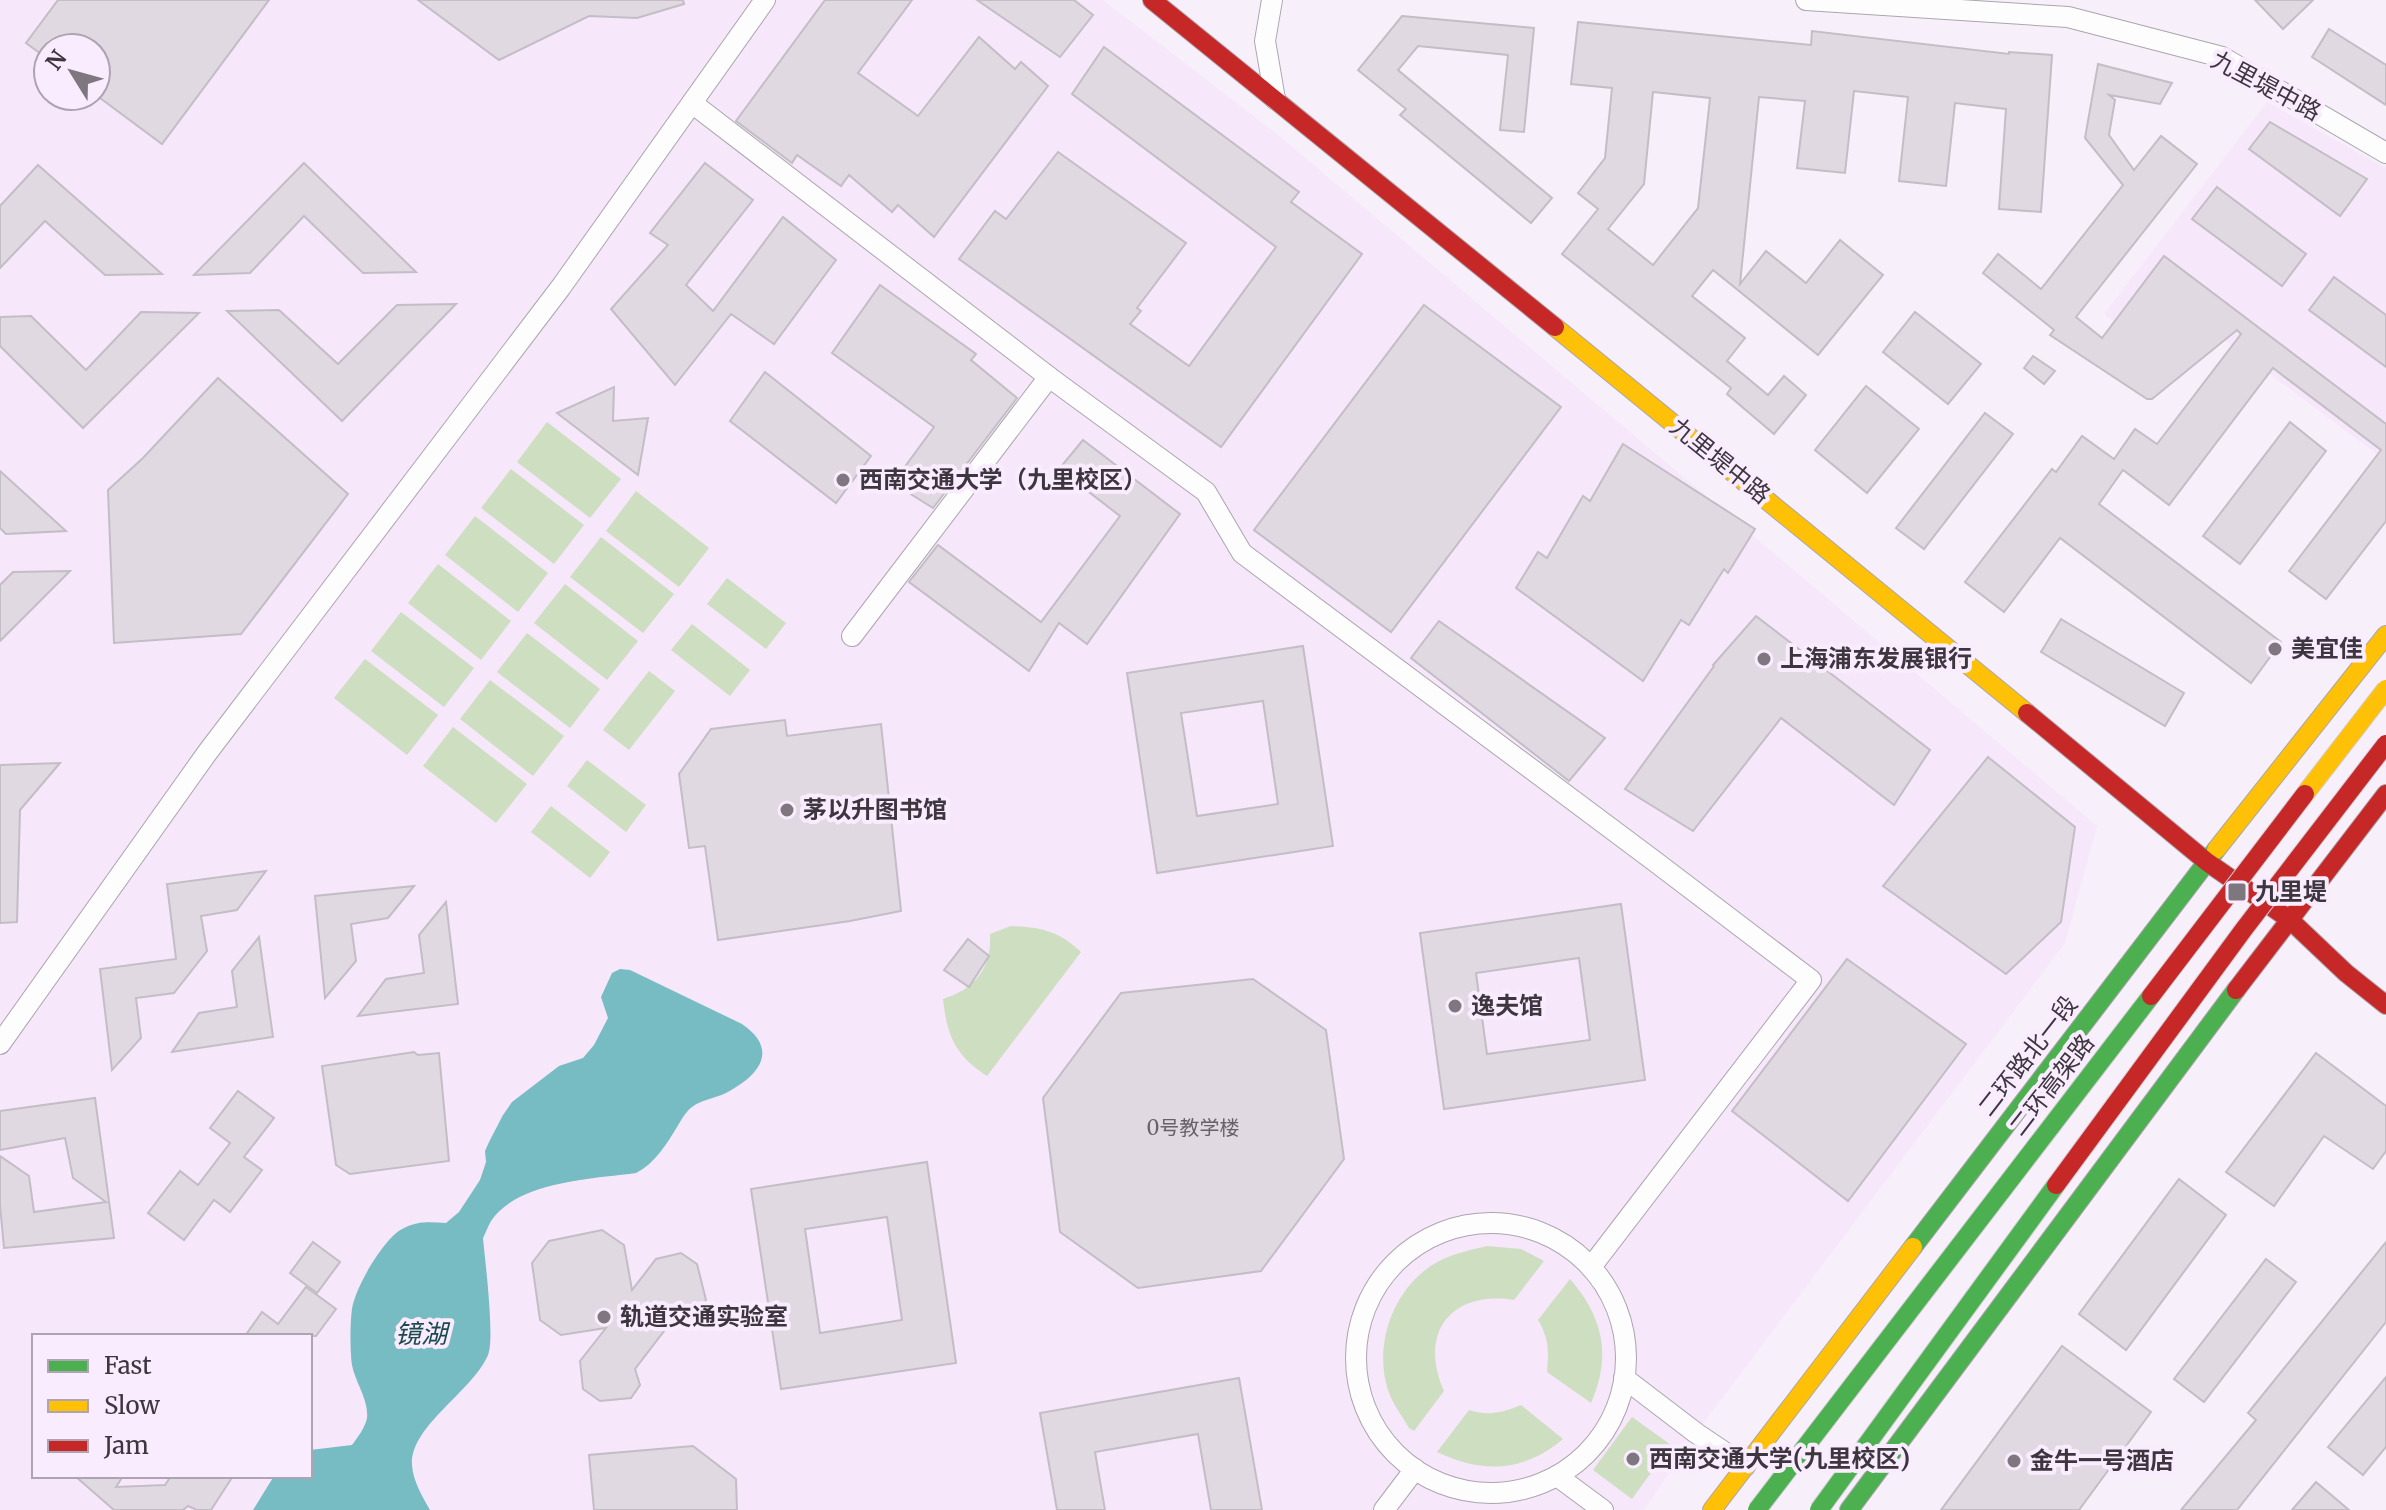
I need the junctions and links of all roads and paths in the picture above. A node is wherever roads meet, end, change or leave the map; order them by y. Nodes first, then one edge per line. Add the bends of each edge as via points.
1 (765, 0) edge
2 (1152, 0) edge
3 (1272, 0) edge
4 (1806, 0) edge
5 (1275, 99) junction
6 (692, 103) junction
7 (2386, 153) edge
8 (1049, 377) junction
9 (2386, 635) edge
10 (852, 636) dead end
11 (2386, 689) edge
12 (2386, 744) edge
13 (2386, 794) edge
14 (2207, 862) junction
15 (2289, 919) junction
16 (2386, 1005) edge
17 (0, 1044) edge
18 (1591, 1267) junction
19 (1624, 1378) junction
20 (1745, 1466) junction
21 (1415, 1469) junction
22 (1557, 1476) junction
23 (1384, 1510) edge
24 (1603, 1510) edge
25 (1712, 1510) edge
26 (1757, 1510) edge
27 (1819, 1510) edge
28 (1849, 1510) edge

1 - 6 street
2 - 5 main road, 九里堤中路
3 - 5 street via 1265,41
4 - 7 street, 九里堤中路 via 2068,17 2222,57
5 - 14 main road, 九里堤中路
6 - 8 street
6 - 17 street via 561,287 207,753
8 - 10 street
8 - 18 street via 1206,492 1242,553 1811,980
9 - 14 main road, 二环路北一段
11 - 26 main road, 二环高架路, bridge
12 - 27 main road, bridge via 2244,929
13 - 15 main road
14 - 15 main road, 九里堤中路
14 - 20 main road, 二环路北一段
15 - 16 main road, 九里堤中路
15 - 28 main road
18 - 19 street via 1618,1309 1627,1350
18 - 21 street via 1565,1244 1526,1227 1484,1222 1442,1231 1405,1252 1377,1284 1358,1327 1355,1374 1369,1419 1397,1457
19 - 20 street
19 - 22 street via 1603,1435
20 - 25 main road, 二环路北一段
21 - 22 street via 1435,1483 1481,1494 1528,1489
21 - 23 street
22 - 24 street

